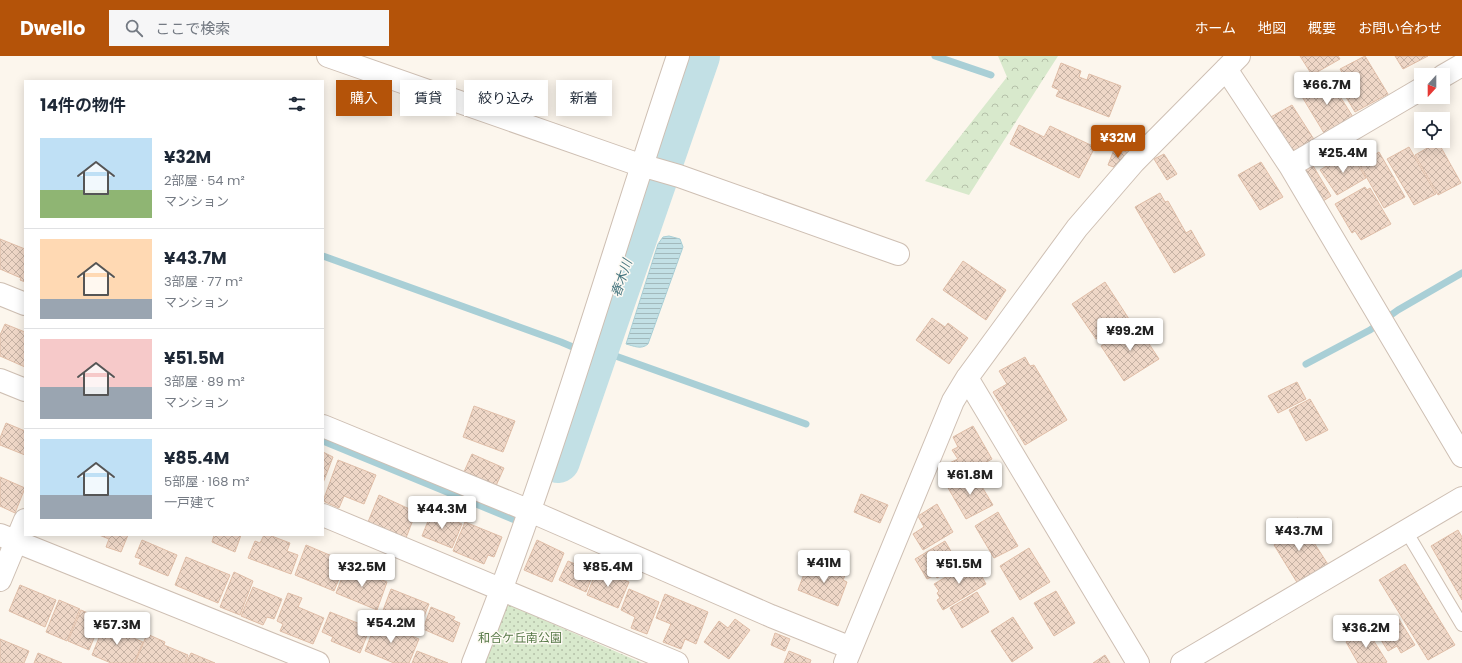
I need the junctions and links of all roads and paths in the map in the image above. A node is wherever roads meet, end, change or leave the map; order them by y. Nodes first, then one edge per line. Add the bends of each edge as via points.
1 (328, 56) edge
2 (678, 56) edge
3 (1232, 63) edge
4 (1462, 65) edge
5 (1450, 72) edge
6 (1414, 93) edge
7 (642, 164) junction
8 (1290, 166) junction
9 (898, 254) dead end
10 (0, 294) edge
11 (24, 304) edge
12 (967, 378) junction
13 (0, 380) edge
14 (24, 390) edge
15 (324, 426) edge
16 (1462, 456) edge
17 (1462, 498) edge
18 (530, 511) junction
19 (324, 515) edge
20 (24, 521) edge
21 (1406, 531) junction
22 (8, 538) edge
23 (0, 580) edge
24 (502, 591) junction
25 (1462, 625) edge
26 (848, 656) edge
27 (318, 663) edge
28 (473, 663) edge
29 (678, 663) edge
30 (1138, 663) edge
31 (1182, 663) edge

1 - 7 street via 634,164
2 - 7 street
3 - 8 street
3 - 12 street via 1134,162 1077,228
4 - 5 street
6 - 8 street
7 - 9 street
7 - 18 street
8 - 16 street
10 - 11 street
12 - 26 street via 953,401
12 - 30 street
13 - 14 street
15 - 18 street
17 - 21 street
18 - 24 street
18 - 26 street via 772,616
19 - 24 street
20 - 22 street
21 - 25 lane
21 - 31 street
22 - 23 street
22 - 27 street
24 - 28 street
24 - 29 street

